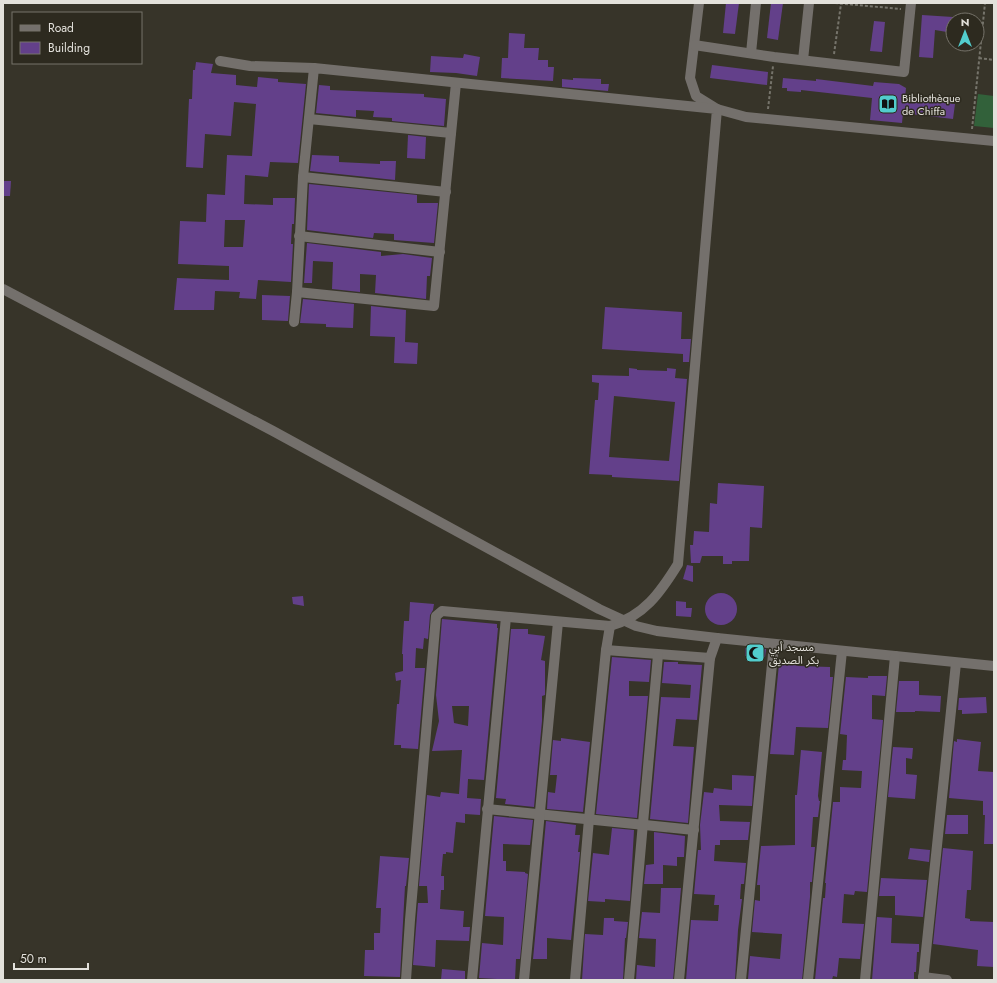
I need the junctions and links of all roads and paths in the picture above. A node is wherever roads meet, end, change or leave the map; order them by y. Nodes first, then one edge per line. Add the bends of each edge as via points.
1 (699, 3) edge
2 (756, 3) edge
3 (810, 3) edge
4 (835, 3) edge
5 (985, 3) edge
6 (841, 4) edge
7 (911, 7) edge
8 (694, 45) junction
9 (751, 53) junction
10 (774, 57) junction
11 (979, 58) junction
12 (803, 60) junction
13 (994, 60) edge
14 (220, 61) dead end
15 (833, 64) junction
16 (314, 68) junction
17 (456, 83) junction
18 (717, 109) junction
19 (308, 119) junction
20 (767, 119) junction
21 (451, 133) junction
22 (971, 139) junction
23 (994, 141) edge
24 (303, 177) junction
25 (446, 192) junction
26 (299, 236) junction
27 (440, 252) junction
28 (3, 289) edge
29 (297, 292) junction
30 (294, 322) dead end
31 (506, 617) junction
32 (558, 622) junction
33 (625, 622) junction
34 (610, 626) junction
35 (717, 638) junction
36 (774, 644) junction
37 (606, 650) junction
38 (842, 651) junction
39 (658, 655) junction
40 (895, 656) junction
41 (710, 658) junction
42 (956, 663) junction
43 (994, 666) edge
44 (488, 809) junction
45 (540, 814) junction
46 (589, 819) junction
47 (643, 825) junction
48 (694, 830) junction
49 (923, 978) edge
50 (406, 980) edge
51 (472, 980) edge
52 (524, 980) edge
53 (575, 980) edge
54 (629, 980) edge
55 (679, 980) edge
56 (741, 980) edge
57 (808, 980) edge
58 (865, 980) edge
59 (941, 980) edge

1 - 8 street
2 - 9 street
3 - 12 street
4 - 6 path
5 - 11 path
6 - 7 path
6 - 15 path
7 - 15 street via 904,72
8 - 9 street
8 - 18 street via 690,78 696,96
9 - 10 street
10 - 12 street
10 - 20 path
11 - 13 path
11 - 22 path
12 - 15 street
14 - 16 street via 250,66
16 - 17 street
16 - 19 street
17 - 18 street
17 - 21 street
18 - 20 street via 746,117
18 - 33 street via 678,564 650,603
19 - 21 street
19 - 24 street
20 - 22 street
21 - 25 street
22 - 23 street
24 - 25 street
24 - 26 street
25 - 27 street
26 - 27 street
26 - 29 street
27 - 29 street via 434,306
28 - 33 street via 273,431
29 - 30 street
31 - 32 street
31 - 44 street
31 - 50 street via 442,611 436,616
32 - 34 street
32 - 45 street
33 - 34 street
33 - 35 street via 657,631
34 - 37 street
35 - 36 street
35 - 41 street
36 - 38 street
36 - 56 street
37 - 39 street
37 - 46 street
38 - 40 street
38 - 57 street
39 - 41 street
39 - 47 street
40 - 42 street
40 - 58 street
41 - 48 street
42 - 43 street
42 - 49 street
44 - 45 street
44 - 51 street
45 - 46 street
45 - 52 street
46 - 47 street
46 - 53 street
47 - 48 street
47 - 54 street
48 - 55 street
49 - 59 street

